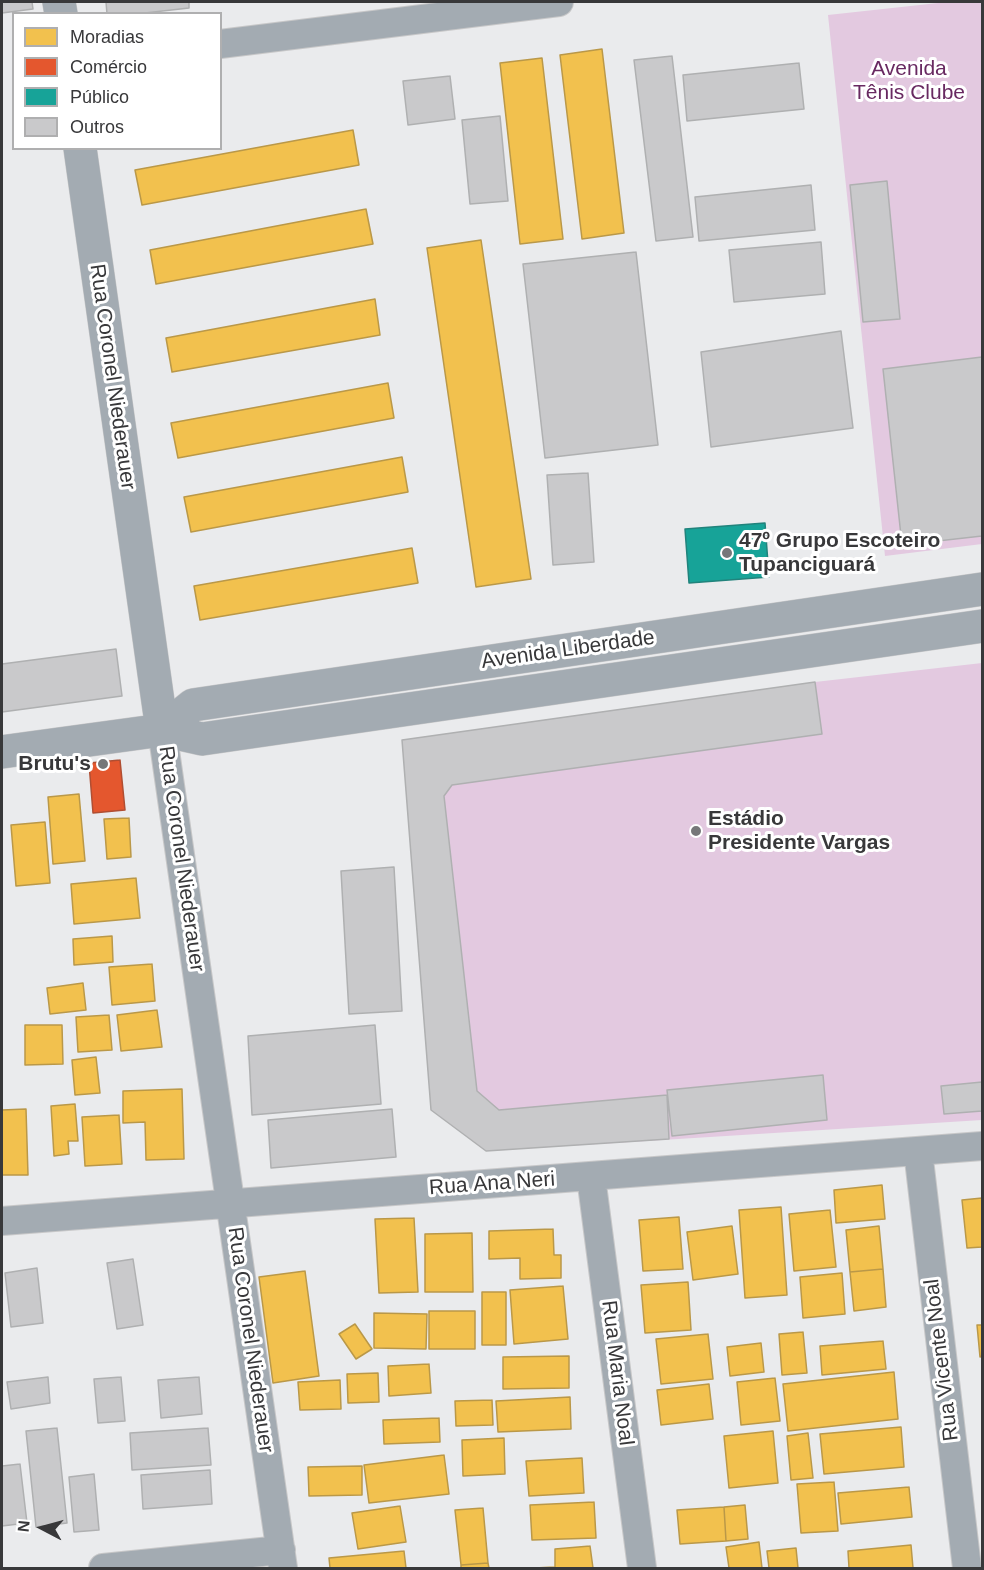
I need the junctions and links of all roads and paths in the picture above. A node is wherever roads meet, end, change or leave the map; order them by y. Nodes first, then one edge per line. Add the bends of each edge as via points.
1 (559, 2) edge
2 (222, 44) edge
3 (80, 150) edge
4 (982, 589) edge
5 (982, 626) edge
6 (162, 730) junction
7 (2, 752) edge
8 (982, 1146) edge
9 (918, 1151) junction
10 (591, 1177) junction
11 (231, 1204) junction
12 (2, 1221) edge
13 (282, 1559) edge
14 (103, 1569) edge
15 (642, 1569) edge
16 (967, 1569) edge

1 - 2 street
3 - 6 street, Rua Coronel Niederauer
4 - 6 street, Avenida Liberdade via 193,705
5 - 6 street, Avenida Liberdade via 202,739
6 - 7 street, Avenida Liberdade
6 - 11 street, Rua Coronel Niederauer
8 - 9 street, Rua Ana Neri
9 - 10 street, Rua Ana Neri
9 - 16 street, Rua Vicente Noal
10 - 11 street, Rua Ana Neri
10 - 15 street, Rua Maria Noal
11 - 12 street, Rua Ana Neri
11 - 13 street, Rua Coronel Niederauer
13 - 14 street

